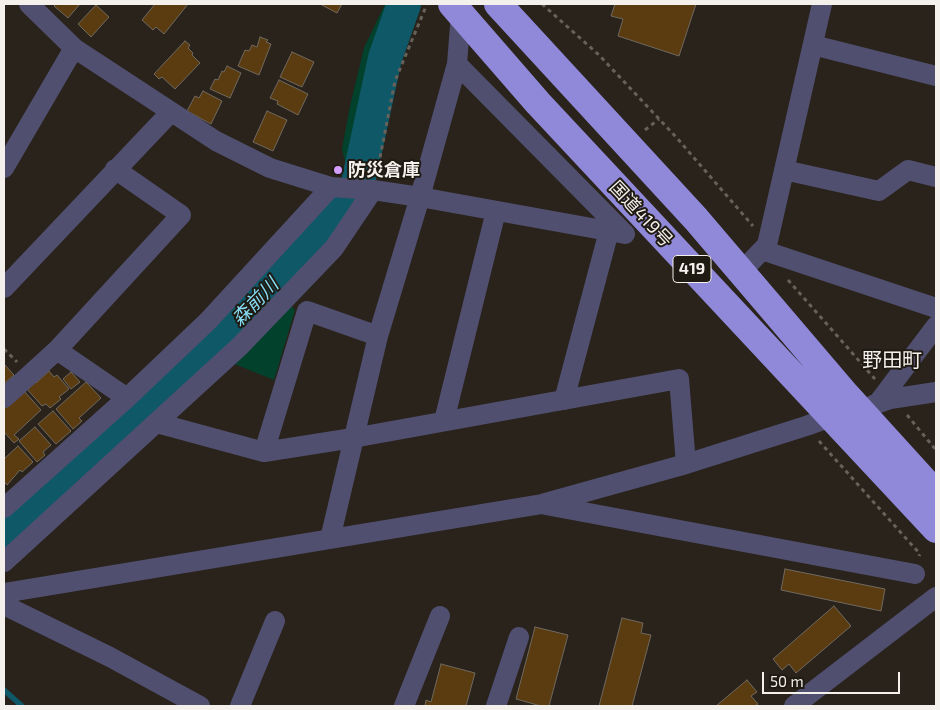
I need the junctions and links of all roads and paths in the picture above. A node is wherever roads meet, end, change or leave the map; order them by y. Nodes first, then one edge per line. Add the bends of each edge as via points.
1 (29, 4) edge
2 (427, 4) edge
3 (498, 4) edge
4 (542, 4) edge
5 (822, 4) edge
6 (457, 8) edge
7 (813, 45) junction
8 (74, 48) junction
9 (457, 64) junction
10 (936, 76) edge
11 (170, 112) junction
12 (659, 119) junction
13 (646, 131) dead end
14 (4, 168) edge
15 (115, 169) junction
16 (784, 170) junction
17 (936, 177) edge
18 (331, 187) junction
19 (373, 190) junction
20 (420, 197) junction
21 (496, 211) junction
22 (609, 231) junction
23 (762, 250) junction
24 (741, 272) junction
25 (787, 278) dead end
26 (4, 288) edge
27 (936, 308) edge
28 (936, 326) edge
29 (378, 336) junction
30 (57, 350) junction
31 (936, 392) edge
32 (4, 398) edge
33 (127, 398) junction
34 (564, 400) junction
35 (879, 401) junction
36 (831, 417) junction
37 (444, 421) junction
38 (157, 423) junction
39 (806, 426) junction
40 (353, 438) junction
41 (936, 450) edge
42 (264, 452) junction
43 (686, 464) junction
44 (936, 494) edge
45 (542, 504) junction
46 (4, 508) edge
47 (936, 529) edge
48 (330, 539) junction
49 (920, 554) dead end
50 (4, 562) edge
51 (915, 574) dead end
52 (4, 593) edge
53 (936, 597) edge
54 (4, 605) edge
55 (440, 616) dead end
56 (275, 621) dead end
57 (520, 638) dead end
58 (200, 706) edge
59 (240, 706) edge
60 (404, 706) edge
61 (496, 706) edge
62 (794, 706) edge

1 - 8 street
2 - 19 path via 395,81
3 - 24 highway, 国道419号 / 419
4 - 12 path via 599,55
5 - 7 street
6 - 9 street
6 - 36 highway, 国道419号 / 419 via 538,103
7 - 10 street
7 - 16 street
8 - 11 street
8 - 14 street
9 - 20 street
9 - 22 street via 625,234
11 - 15 street
11 - 18 street via 216,141 270,168
12 - 13 path
12 - 23 path via 757,230
15 - 26 street
15 - 30 street via 180,215
16 - 17 street via 880,191 908,170
16 - 23 street via 767,245
18 - 19 street
18 - 33 street via 208,321
19 - 20 street
19 - 38 street via 334,248 240,346
20 - 21 street
20 - 29 street
21 - 22 street
21 - 37 street
22 - 34 street
23 - 24 street
23 - 27 street
24 - 35 highway, 国道419号 / 419
25 - 35 path
28 - 35 street
29 - 40 street
29 - 42 street via 307,310
30 - 32 street
30 - 33 street
31 - 35 street
33 - 46 street
34 - 37 street
34 - 43 street via 679,379
35 - 41 path
35 - 44 highway, 国道419号 / 419
36 - 39 street
36 - 47 highway, 国道419号 / 419
37 - 40 street
38 - 42 street
38 - 50 street
39 - 43 street
39 - 49 path
40 - 42 street
40 - 48 street
43 - 45 street
45 - 48 street
45 - 51 street
48 - 52 street
53 - 62 street
54 - 58 street via 110,656
55 - 60 street
56 - 59 street
57 - 61 street

